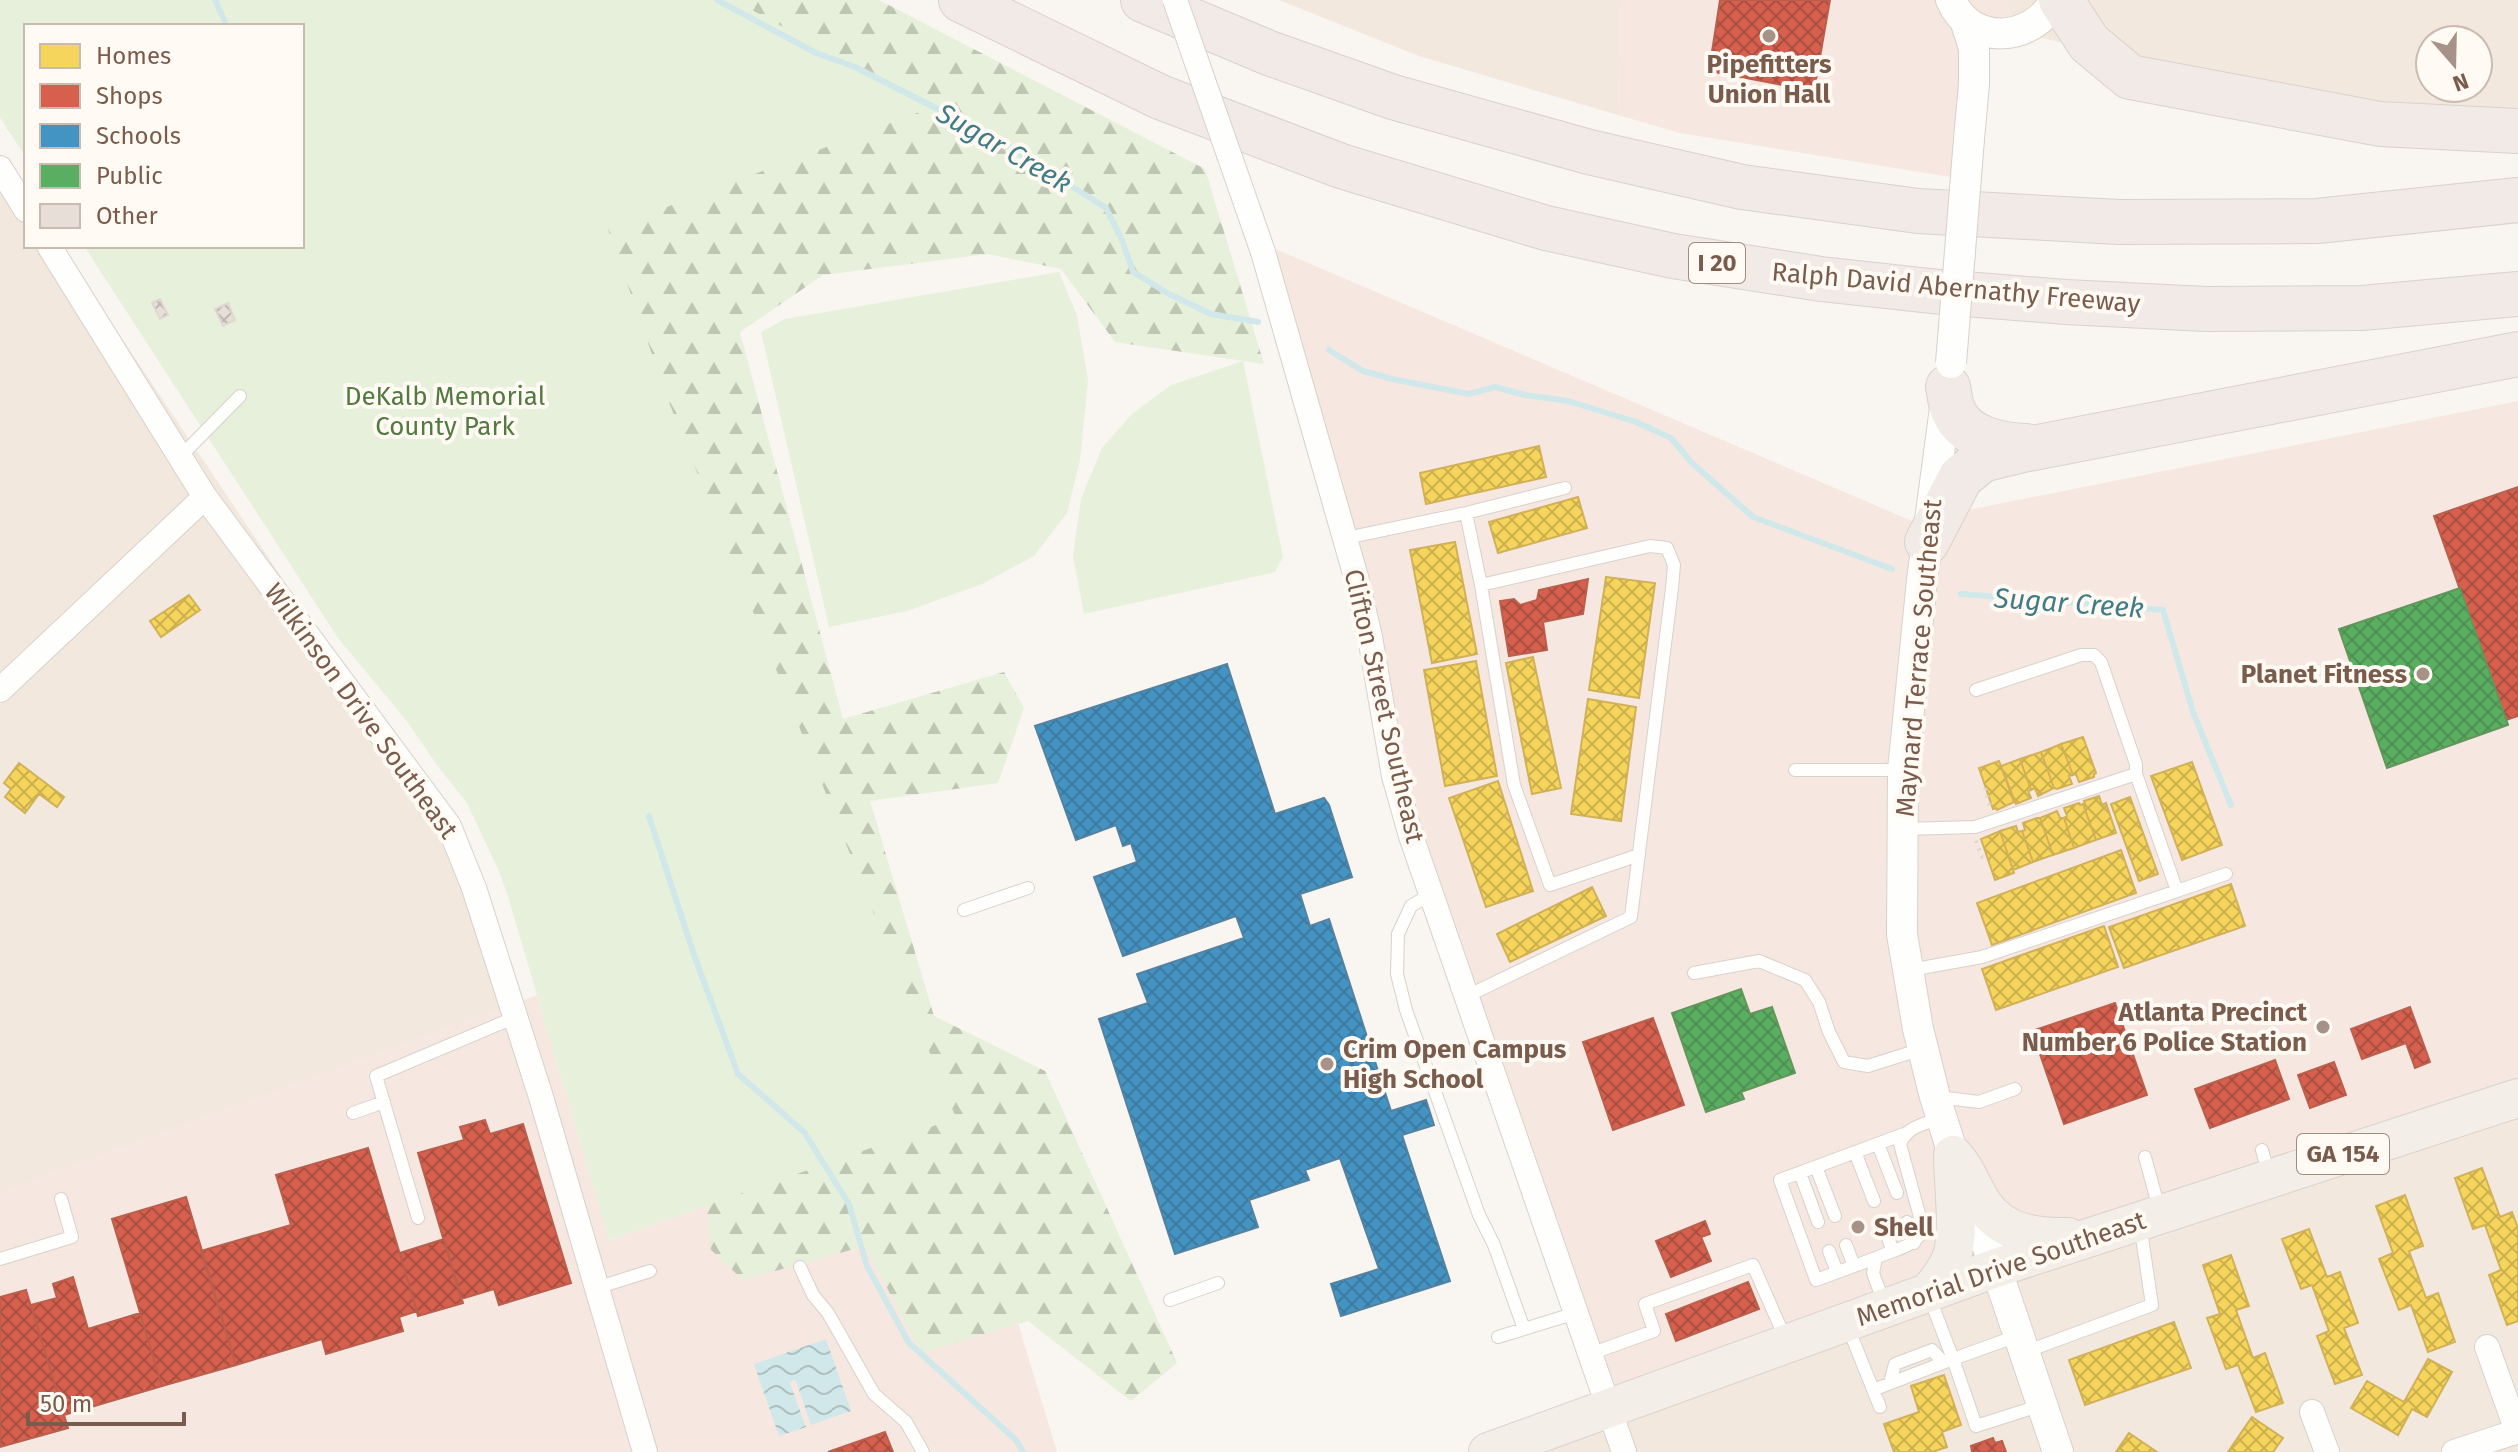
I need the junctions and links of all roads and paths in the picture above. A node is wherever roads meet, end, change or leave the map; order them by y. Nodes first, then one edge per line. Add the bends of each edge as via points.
1 (961, 0) edge
2 (1143, 0) edge
3 (1175, 0) edge
4 (2058, 0) edge
5 (1958, 10) edge
6 (2018, 32) junction
7 (1974, 84) junction
8 (2518, 131) edge
9 (0, 168) edge
10 (2518, 200) edge
11 (24, 207) edge
12 (50, 248) edge
13 (2518, 294) edge
14 (2518, 354) edge
15 (1949, 375) junction
16 (240, 396) dead end
17 (2040, 446) junction
18 (180, 457) junction
19 (1565, 488) dead end
20 (205, 497) junction
21 (1466, 513) junction
22 (1346, 538) junction
23 (1927, 542) junction
24 (1481, 585) junction
25 (0, 690) edge
26 (1976, 690) dead end
27 (1795, 770) dead end
28 (1903, 770) junction
29 (2136, 774) junction
30 (1903, 829) junction
31 (1639, 855) junction
32 (2226, 874) dead end
33 (1028, 888) dead end
34 (2177, 891) junction
35 (1431, 894) junction
36 (964, 910) dead end
37 (1907, 970) junction
38 (1694, 973) dead end
39 (1467, 996) junction
40 (516, 1017) junction
41 (1922, 1049) junction
42 (2015, 1089) dead end
43 (2518, 1098) edge
44 (384, 1102) junction
45 (1938, 1107) junction
46 (353, 1113) dead end
47 (1904, 1134) junction
48 (1878, 1144) junction
49 (1855, 1152) junction
50 (1953, 1155) junction
51 (2145, 1157) dead end
52 (1816, 1167) junction
53 (1800, 1173) junction
54 (1897, 1193) dead end
55 (61, 1199) dead end
56 (1874, 1201) dead end
57 (1835, 1216) dead end
58 (2150, 1217) junction
59 (418, 1218) dead end
60 (1818, 1222) dead end
61 (1907, 1222) dead end
62 (1885, 1230) dead end
63 (2094, 1235) junction
64 (1914, 1243) junction
65 (1846, 1245) dead end
66 (1829, 1251) dead end
67 (1893, 1251) junction
68 (1876, 1258) junction
69 (0, 1259) edge
70 (1854, 1266) junction
71 (800, 1267) dead end
72 (1996, 1268) junction
73 (650, 1271) dead end
74 (1837, 1272) junction
75 (1218, 1283) dead end
76 (596, 1288) junction
77 (1928, 1293) junction
78 (1170, 1300) dead end
79 (1885, 1308) junction
80 (1576, 1313) junction
81 (1846, 1322) junction
82 (1524, 1329) junction
83 (1498, 1337) dead end
84 (1788, 1343) junction
85 (2022, 1343) junction
86 (2487, 1347) dead end
87 (1590, 1354) junction
88 (1948, 1361) junction
89 (1873, 1390) junction
90 (2042, 1405) junction
91 (1880, 1407) dead end
92 (1608, 1408) junction
93 (2312, 1412) dead end
94 (2518, 1431) edge
95 (645, 1452) edge
96 (923, 1452) edge
97 (1488, 1452) edge
98 (1624, 1452) edge
99 (2058, 1452) edge
100 (2327, 1452) edge
101 (2454, 1452) edge

1 - 13 highway, Ralph David Abernathy Freeway / I 20 via 1160,97 1341,166 1546,228 1673,256 1940,292 2206,309 2362,308
2 - 10 highway via 1393,97 1589,152 1742,187 1918,211 2119,222 2317,221
3 - 22 street, Clifton Street Southeast, bridge via 1263,252
4 - 6 street, Maynard Terrace Southeast via 2035,25
4 - 8 highway via 2089,43 2130,77 2380,124
5 - 6 street via 1981,30
5 - 7 street, Maynard Terrace Southeast via 1974,48
6 - 7 street, Maynard Terrace Southeast via 1994,54
7 - 15 street, Maynard Terrace Southeast, bridge
9 - 11 street
12 - 18 street, Wilkinson Drive Southeast
14 - 17 highway
15 - 17 highway via 1954,413 1965,428 1998,442
15 - 23 street, Maynard Terrace Southeast
16 - 18 lane
17 - 23 highway via 1982,460 1961,477
18 - 20 street, Wilkinson Drive Southeast
19 - 21 lane
20 - 25 street
20 - 40 street, Wilkinson Drive Southeast via 449,826
21 - 22 lane
21 - 24 lane
22 - 35 street, Clifton Street Southeast via 1394,776
23 - 28 street, Maynard Terrace Southeast
24 - 31 lane via 1514,785 1550,885
24 - 31 lane via 1650,546 1667,548 1674,565 1672,588
26 - 29 lane via 2094,655 2101,662
27 - 28 lane
28 - 30 street, Maynard Terrace Southeast
29 - 30 lane via 1975,827
29 - 34 lane
30 - 37 street, Maynard Terrace Southeast
31 - 39 lane via 1631,917
32 - 34 lane
33 - 36 lane
34 - 37 lane via 1982,957
35 - 39 street, Clifton Street Southeast
35 - 82 lane via 1411,906 1398,934 1397,974
37 - 41 street, Maynard Terrace Southeast
38 - 41 lane via 1759,961 1805,980 1844,1062 1868,1066
39 - 80 street, Clifton Street Southeast
40 - 44 lane via 376,1076
40 - 76 street, Wilkinson Drive Southeast
41 - 45 street, Maynard Terrace Southeast
42 - 45 lane via 1979,1102
43 - 58 main road, Memorial Drive Southeast / GA 154 via 2266,1164
44 - 46 lane
44 - 59 lane
45 - 47 lane
45 - 50 street, Maynard Terrace Southeast
47 - 48 lane
47 - 64 lane via 1902,1156 1923,1228
48 - 49 lane
48 - 54 lane
49 - 52 lane
49 - 56 lane
50 - 63 main road via 1982,1203 2015,1232
50 - 72 street, Maynard Terrace Southeast
50 - 77 main road via 1952,1255
51 - 58 lane
52 - 53 lane
52 - 57 lane
53 - 60 lane
53 - 74 lane via 1780,1180 1816,1280
55 - 69 lane via 72,1237
58 - 63 main road, Memorial Drive Southeast / GA 154
58 - 85 lane via 2152,1305
61 - 64 lane
62 - 67 lane
63 - 72 main road, Memorial Drive Southeast / GA 154
64 - 67 lane
65 - 70 lane
66 - 74 lane
67 - 68 lane
68 - 70 lane
68 - 79 lane via 1873,1273
70 - 74 lane
71 - 96 lane via 874,1394 906,1422
72 - 77 main road, Memorial Drive Southeast / GA 154
72 - 85 street, Maynard Terrace Southeast
73 - 76 lane
75 - 78 lane
76 - 95 street, Wilkinson Drive Southeast
77 - 79 main road, Memorial Drive Southeast / GA 154
77 - 88 lane
79 - 81 main road, Memorial Drive Southeast / GA 154
80 - 82 lane
80 - 87 street, Clifton Street Southeast
81 - 84 main road, Memorial Drive Southeast / GA 154
81 - 89 lane
82 - 83 lane
84 - 87 lane via 1753,1265 1645,1304 1654,1331
84 - 92 main road, Memorial Drive Southeast / GA 154
85 - 88 lane
85 - 90 street, Maynard Terrace Southeast
86 - 94 street
87 - 92 street, Clifton Street Southeast
88 - 89 lane
88 - 90 lane via 1976,1426
89 - 91 lane
90 - 99 street, Maynard Terrace Southeast
92 - 97 main road, Memorial Drive Southeast / GA 154
92 - 98 street, Clifton Street Southeast
93 - 100 street
94 - 101 street

